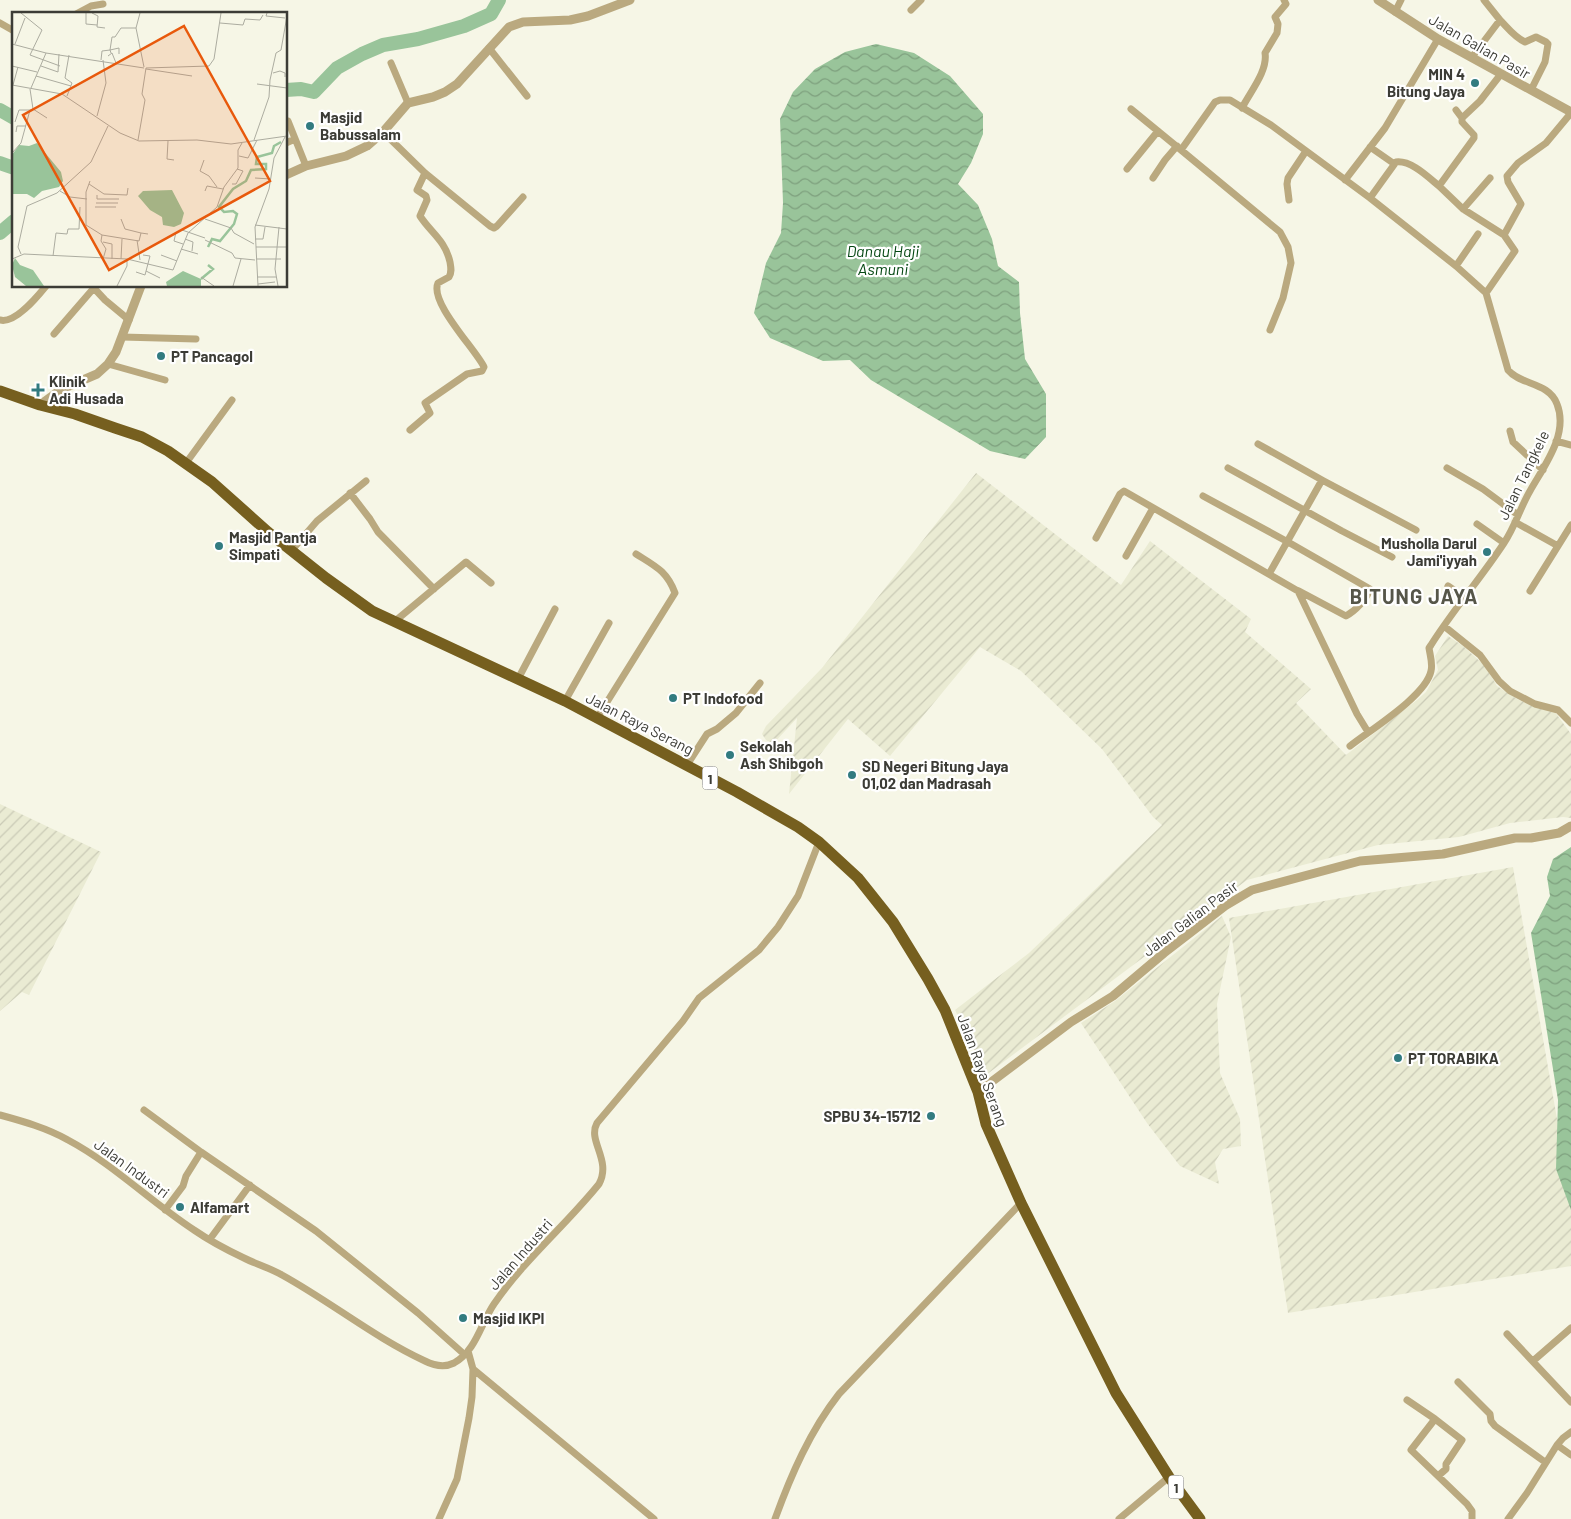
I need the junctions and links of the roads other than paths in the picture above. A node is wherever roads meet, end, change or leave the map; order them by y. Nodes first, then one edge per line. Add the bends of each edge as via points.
1 (630, 0) edge
2 (921, 0) edge
3 (1284, 0) edge
4 (1378, 0) edge
5 (1401, 0) edge
6 (1484, 0) edge
7 (103, 4) dead end
8 (911, 10) dead end
9 (80, 12) edge
10 (1396, 12) junction
11 (1500, 20) junction
12 (0, 23) edge
13 (12, 30) edge
14 (1438, 39) junction
15 (489, 48) junction
16 (1472, 58) junction
17 (391, 63) dead end
18 (1501, 74) junction
19 (1531, 90) junction
20 (527, 96) dead end
21 (408, 103) junction
22 (1242, 108) junction
23 (1131, 109) dead end
24 (1456, 110) dead end
25 (1571, 113) edge
26 (1462, 118) junction
27 (288, 121) dead end
28 (1158, 131) junction
29 (383, 132) junction
30 (295, 139) junction
31 (288, 142) edge
32 (1370, 147) junction
33 (1179, 148) junction
34 (1306, 152) junction
35 (1394, 164) junction
36 (306, 166) junction
37 (1127, 169) dead end
38 (425, 173) junction
39 (288, 174) edge
40 (1153, 178) dead end
41 (1490, 178) dead end
42 (1346, 180) junction
43 (1439, 186) junction
44 (523, 197) dead end
45 (1370, 198) junction
46 (1289, 200) dead end
47 (1464, 208) junction
48 (1478, 234) dead end
49 (1504, 235) junction
50 (1456, 266) junction
51 (44, 288) edge
52 (91, 288) edge
53 (93, 288) edge
54 (140, 288) edge
55 (1486, 293) junction
56 (0, 320) edge
57 (129, 320) junction
58 (1270, 330) dead end
59 (54, 334) dead end
60 (122, 337) junction
61 (196, 339) dead end
62 (108, 364) junction
63 (165, 380) dead end
64 (0, 391) edge
65 (232, 400) dead end
66 (40, 405) junction
67 (410, 430) dead end
68 (1510, 431) dead end
69 (1556, 441) junction
70 (1258, 444) dead end
71 (1571, 445) edge
72 (186, 463) junction
73 (1228, 468) dead end
74 (1447, 468) dead end
75 (1543, 470) junction
76 (1322, 480) junction
77 (366, 481) dead end
78 (350, 493) junction
79 (1203, 496) dead end
80 (1153, 508) junction
81 (1306, 510) junction
82 (1517, 518) junction
83 (1477, 524) dead end
84 (1571, 525) edge
85 (1416, 530) dead end
86 (1096, 538) dead end
87 (1288, 542) junction
88 (1504, 544) junction
89 (1558, 546) junction
90 (292, 550) junction
91 (636, 554) dead end
92 (1126, 556) dead end
93 (1392, 557) dead end
94 (1269, 574) junction
95 (491, 584) dead end
96 (1448, 586) dead end
97 (434, 588) junction
98 (1298, 591) junction
99 (1530, 592) dead end
100 (1464, 597) junction
101 (555, 609) dead end
102 (394, 622) junction
103 (609, 623) dead end
104 (1444, 626) junction
105 (518, 679) junction
106 (760, 683) dead end
107 (565, 701) junction
108 (597, 718) junction
109 (1571, 724) edge
110 (1368, 732) junction
111 (1350, 746) dead end
112 (687, 765) junction
113 (1571, 826) edge
114 (819, 842) junction
115 (978, 1092) junction
116 (144, 1110) dead end
117 (0, 1115) edge
118 (201, 1152) junction
119 (250, 1186) junction
120 (1021, 1203) junction
121 (165, 1210) junction
122 (210, 1239) junction
123 (1571, 1328) edge
124 (1507, 1334) dead end
125 (466, 1353) junction
126 (1533, 1362) junction
127 (473, 1369) junction
128 (1458, 1382) dead end
129 (1407, 1400) dead end
130 (1571, 1402) edge
131 (1435, 1420) junction
132 (1571, 1432) edge
133 (1557, 1445) junction
134 (1571, 1455) edge
135 (1545, 1462) junction
136 (1169, 1476) junction
137 (1438, 1476) junction
138 (439, 1519) edge
139 (654, 1519) edge
140 (775, 1519) edge
141 (1120, 1519) edge
142 (1200, 1519) edge
143 (1472, 1519) edge
144 (1508, 1519) edge

1 - 15 street via 570,20 523,22 508,27
2 - 8 street
3 - 22 street via 1286,4 1275,17 1278,28 1265,53 1264,68
4 - 10 street, Jalan Galian Pasir
5 - 10 street
6 - 11 street
7 - 9 street
10 - 14 street, Jalan Galian Pasir
11 - 16 street
11 - 19 street via 1521,40 1525,42 1536,37 1548,44 1545,62
12 - 13 street
14 - 16 street, Jalan Galian Pasir
14 - 32 street
15 - 20 street
15 - 21 street via 472,70 451,88 433,97
16 - 18 street, Jalan Galian Pasir
17 - 21 street
18 - 19 street, Jalan Galian Pasir
18 - 26 street
19 - 25 street, Jalan Galian Pasir
21 - 29 street
22 - 33 street via 1230,100 1215,102
22 - 34 street via 1271,124
23 - 28 street
24 - 26 street
25 - 49 street via 1546,143 1518,162 1507,176 1521,204
26 - 43 street via 1474,138
27 - 30 street
28 - 33 street
28 - 37 street
29 - 36 street via 359,151
29 - 38 street
30 - 31 street
30 - 36 street
32 - 35 street
32 - 42 street
33 - 40 street
33 - 58 street via 1280,232 1284,239 1291,262 1283,298
34 - 42 street
34 - 46 street via 1288,178
35 - 43 street via 1401,161 1412,166
35 - 45 street
36 - 39 street
38 - 44 street via 494,228
38 - 67 street via 418,190 427,200 420,216 441,240 451,271 449,277 438,283 436,290 462,338 484,368 467,374 425,403 430,413
41 - 47 street
42 - 45 street
43 - 47 street
45 - 50 street
47 - 49 street
48 - 50 street
49 - 55 street via 1515,251
50 - 55 street
51 - 56 street via 14,318
52 - 59 street
53 - 57 street
54 - 57 street
55 - 69 street, Jalan Tangkele via 1508,370 1548,392 1558,405 1560,431
57 - 60 street
60 - 61 street
60 - 62 street
62 - 63 street
62 - 66 street via 97,374 62,389
64 - 66 highway, Jalan Raya Serang / 1
65 - 72 street
66 - 72 highway, Jalan Raya Serang / 1 via 142,437
68 - 75 street via 1513,442
69 - 71 street
69 - 75 street, Jalan Tangkele
70 - 76 street
72 - 90 highway, Jalan Raya Serang / 1
73 - 81 street
74 - 82 street via 1483,489
75 - 82 street, Jalan Tangkele
76 - 81 street
76 - 85 street
77 - 78 street
78 - 90 street via 317,521
78 - 97 street via 378,532
79 - 87 street
80 - 86 street via 1122,492
80 - 92 street
80 - 94 street
81 - 87 street
81 - 93 street
82 - 88 street, Jalan Tangkele
82 - 89 street
83 - 88 street
84 - 89 street
87 - 94 street
87 - 98 street via 1370,590 1346,616
88 - 100 street, Jalan Tangkele
89 - 99 street
90 - 102 highway, Jalan Raya Serang / 1 via 372,611
91 - 108 street via 661,570 675,593
94 - 98 street
95 - 97 street via 466,562
96 - 100 street
97 - 102 street
98 - 110 street
100 - 104 street, Jalan Tangkele
101 - 105 street
102 - 105 highway, Jalan Raya Serang / 1
103 - 107 street
104 - 109 street via 1480,655 1510,691 1535,704 1558,710
104 - 110 street, Jalan Tangkele via 1430,648 1431,672 1423,686
105 - 107 highway, Jalan Raya Serang / 1
106 - 112 street via 736,713 707,734
107 - 108 highway, Jalan Raya Serang / 1
108 - 112 highway, Jalan Raya Serang / 1
110 - 111 street, Jalan Tangkele
112 - 114 highway, Jalan Raya Serang / 1 via 780,816
113 - 115 street, Jalan Galian Pasir via 1558,833 1515,838 1443,854 1360,861 1252,890 1225,906 1113,996 1071,1022
114 - 115 highway, Jalan Raya Serang / 1 via 858,878 892,922 944,1010
114 - 125 street, Jalan Industri via 798,896 778,927 759,950 699,998 597,1123 594,1132 604,1168 599,1184 522,1268 493,1305
115 - 120 highway, Jalan Raya Serang / 1 via 986,1124
116 - 118 street
117 - 121 street, Jalan Industri via 67,1139
118 - 119 street
118 - 121 street via 183,1186
119 - 122 street
119 - 125 street via 334,1245
120 - 136 highway, Jalan Raya Serang / 1 via 1123,1407
120 - 140 street via 839,1394 802,1454
121 - 122 street, Jalan Industri
122 - 125 street, Jalan Industri via 282,1275 425,1361 446,1366
123 - 126 street
124 - 126 street
125 - 127 street
126 - 130 street
127 - 138 street via 472,1397 457,1479
127 - 139 street
128 - 135 street via 1490,1414 1495,1426
129 - 131 street
131 - 137 street via 1411,1450
131 - 137 street via 1462,1440 1446,1464 1446,1470
132 - 133 street
133 - 134 street
133 - 135 street
135 - 144 street
136 - 141 street
136 - 142 highway, Jalan Raya Serang / 1
137 - 143 street via 1467,1504 1472,1511

